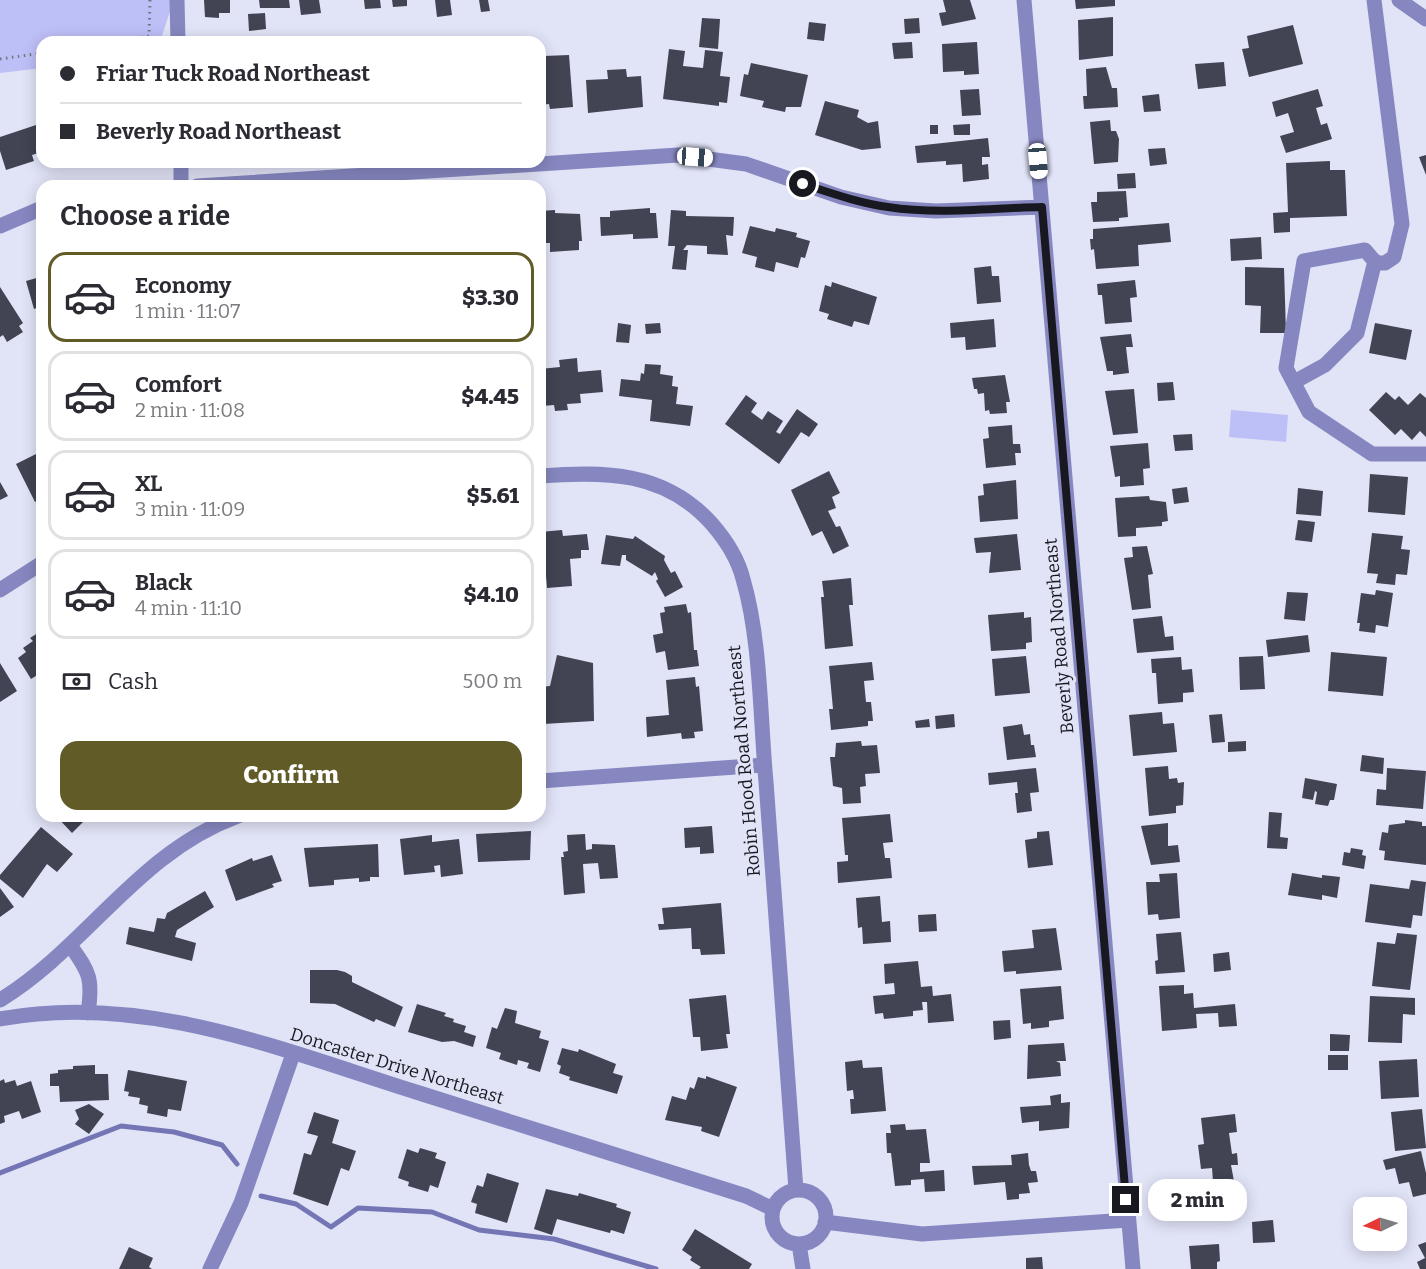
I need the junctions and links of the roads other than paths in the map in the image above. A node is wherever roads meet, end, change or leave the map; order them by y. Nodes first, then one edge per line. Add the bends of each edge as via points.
1 (177, 0) edge
2 (1024, 0) edge
3 (1374, 0) edge
4 (1399, 0) edge
5 (1426, 19) edge
6 (178, 36) edge
7 (546, 164) edge
8 (476, 168) edge
9 (290, 180) edge
10 (1042, 207) junction
11 (36, 211) edge
12 (0, 226) edge
13 (1375, 261) junction
14 (1294, 382) junction
15 (1426, 454) edge
16 (546, 476) edge
17 (36, 567) edge
18 (0, 590) edge
19 (764, 765) junction
20 (546, 781) edge
21 (224, 822) edge
22 (70, 945) junction
23 (0, 1000) edge
24 (88, 1013) junction
25 (0, 1019) edge
26 (292, 1054) junction
27 (796, 1190) junction
28 (773, 1209) junction
29 (1128, 1220) junction
30 (825, 1222) junction
31 (799, 1244) junction
32 (210, 1269) edge
33 (803, 1269) edge
34 (1132, 1269) edge

1 - 6 street
2 - 10 street, Beverly Road Northeast
3 - 13 street via 1402,224 1394,257 1385,263
4 - 5 street
7 - 10 street via 678,155 746,164 841,197 889,208 936,211
8 - 9 street
10 - 29 street, Beverly Road Northeast
11 - 12 street
13 - 14 street via 1357,333 1325,365
13 - 14 street via 1365,250 1304,261 1286,368
14 - 15 street via 1309,412 1372,454
16 - 19 street, Robin Hood Road Northeast via 590,472 627,475 663,488 689,503 711,523 742,574 751,610
17 - 18 street
19 - 20 street
19 - 27 street, Robin Hood Road Northeast
21 - 22 street via 167,853 134,880
22 - 23 street via 38,974
22 - 24 street via 92,985
24 - 25 street, Doncaster Drive Northeast
24 - 26 street, Doncaster Drive Northeast via 140,1015 184,1023
26 - 28 street, Doncaster Drive Northeast via 735,1192
26 - 32 street via 241,1203
27 - 28 street via 782,1196
27 - 30 street via 816,1196 824,1208
28 - 31 street via 775,1230 785,1240
29 - 30 street via 922,1234
29 - 34 street, Beverly Road Northeast
30 - 31 street via 816,1238
31 - 33 street

